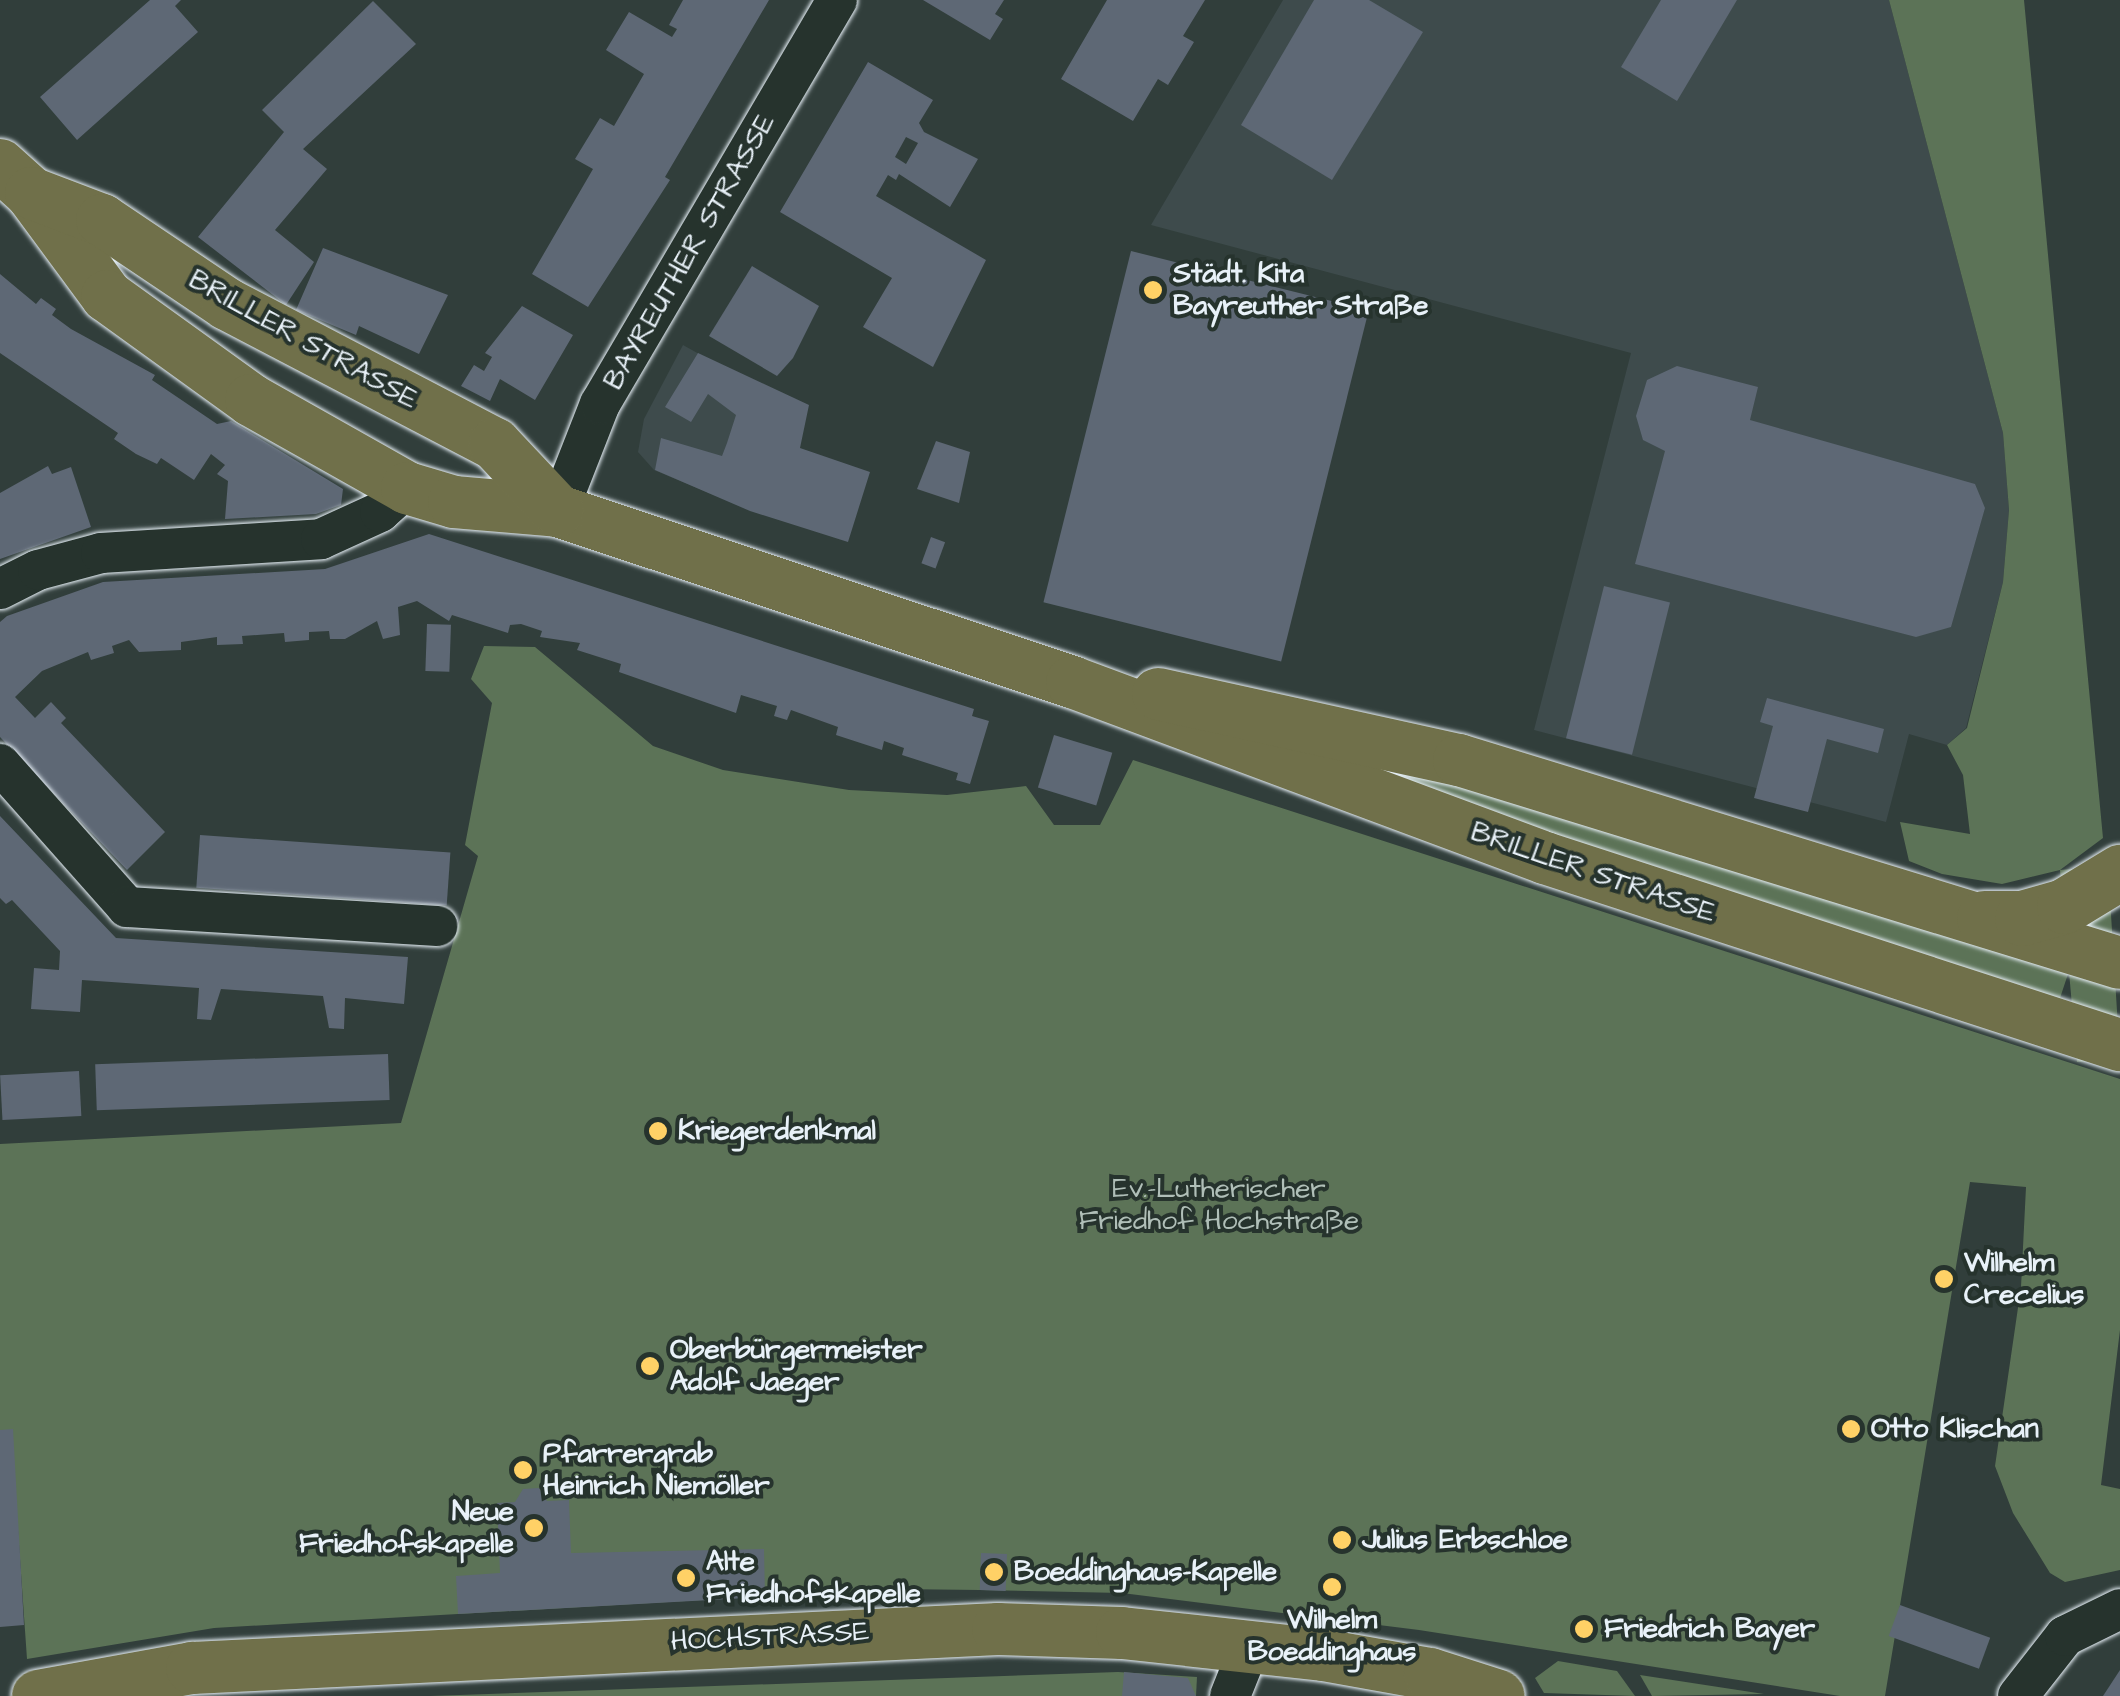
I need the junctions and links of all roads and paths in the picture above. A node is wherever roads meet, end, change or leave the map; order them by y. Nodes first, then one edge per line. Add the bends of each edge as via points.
1 (837, 0) edge
2 (15, 178) edge
3 (407, 488) junction
4 (558, 511) junction
5 (0, 589) edge
6 (1072, 682) junction
7 (0, 764) edge
8 (2120, 872) edge
9 (1984, 918) joint
10 (436, 926) dead end
11 (2044, 926) junction
12 (2120, 963) edge
13 (2120, 1045) edge
14 (2120, 1609) edge
15 (1250, 1646) junction
16 (1410, 1681) edge
17 (38, 1696) edge
18 (1230, 1696) edge
19 (1499, 1696) edge
20 (2018, 1696) edge

1 - 4 street, BAYREUTHER STRASSE via 600,404
2 - 3 main road, BRILLER STRASSE via 107,296 250,400
2 - 4 main road, BRILLER STRASSE via 102,220 227,304 496,444
3 - 4 main road via 444,460 464,459
3 - 5 street via 380,512 321,539 100,553
4 - 6 main road, BRILLER STRASSE
6 - 9 main road, BRILLER STRASSE via 1208,701 1459,760
6 - 13 main road, BRILLER STRASSE via 1545,858
7 - 10 street via 127,907
8 - 11 highway
9 - 11 highway
11 - 12 main road
14 - 20 street via 2066,1636
15 - 16 main road, HOCHSTRASSE
15 - 17 main road, HOCHSTRASSE via 1122,1633 907,1630 192,1668
15 - 18 street
16 - 19 main road, HOCHSTRASSE

